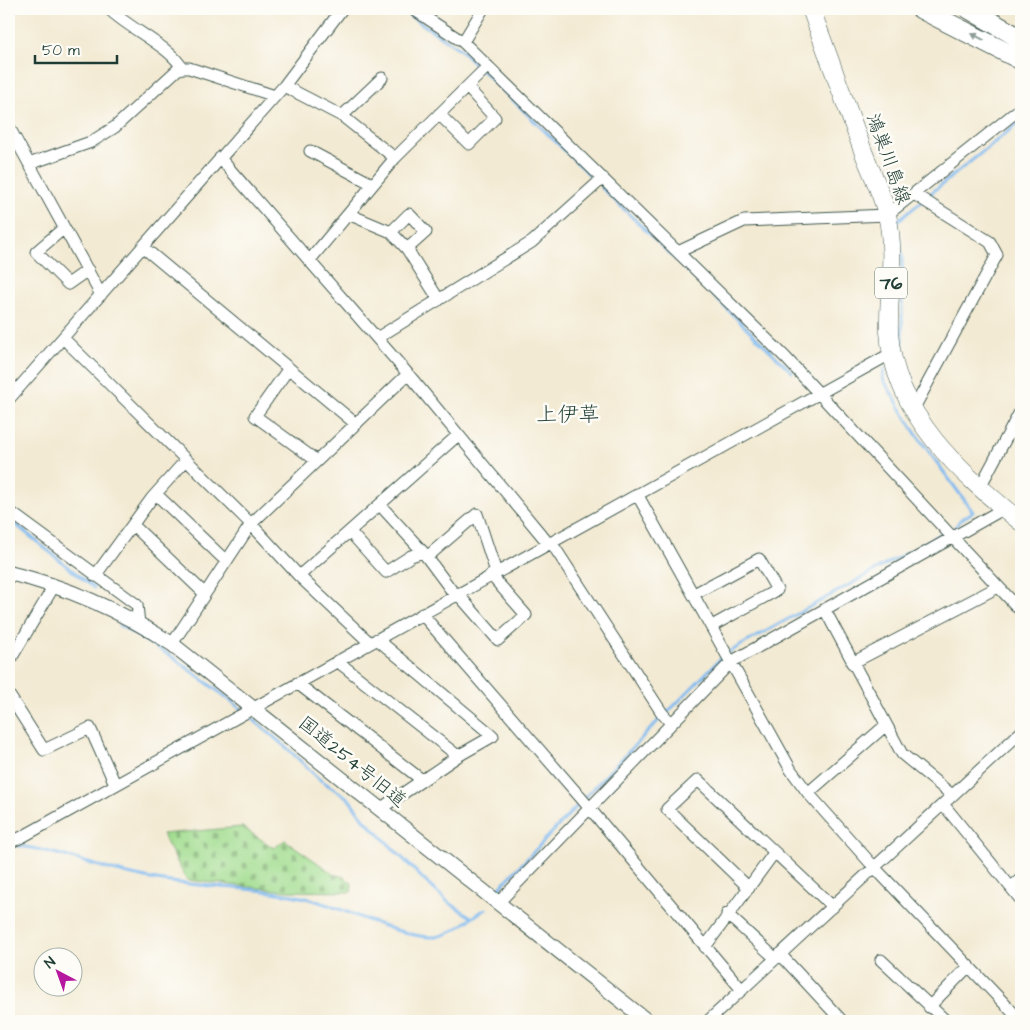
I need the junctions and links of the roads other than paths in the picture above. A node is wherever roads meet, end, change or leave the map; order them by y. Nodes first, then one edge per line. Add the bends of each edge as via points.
1 (109, 9) edge
2 (342, 9) edge
3 (412, 9) edge
4 (483, 9) edge
5 (811, 9) edge
6 (921, 9) edge
7 (969, 9) edge
8 (1021, 38) edge
9 (463, 42) junction
10 (1021, 60) edge
11 (488, 66) junction
12 (182, 68) junction
13 (382, 78) dead end
14 (284, 86) junction
15 (467, 87) junction
16 (275, 96) junction
17 (1021, 108) edge
18 (439, 114) junction
19 (342, 116) junction
20 (9, 127) edge
21 (310, 151) dead end
22 (220, 158) junction
23 (394, 158) junction
24 (30, 164) junction
25 (603, 178) junction
26 (372, 184) junction
27 (914, 194) junction
28 (348, 214) junction
29 (887, 215) junction
30 (64, 228) junction
31 (391, 232) junction
32 (143, 247) junction
33 (407, 249) junction
34 (678, 252) junction
35 (309, 260) junction
36 (88, 270) junction
37 (101, 295) junction
38 (439, 300) junction
39 (63, 338) junction
40 (377, 338) junction
41 (892, 353) junction
42 (289, 368) junction
43 (408, 374) junction
44 (820, 394) junction
45 (9, 399) edge
46 (913, 410) junction
47 (1021, 410) edge
48 (356, 424) junction
49 (457, 436) junction
50 (186, 460) junction
51 (317, 461) junction
52 (980, 487) junction
53 (156, 494) junction
54 (637, 494) junction
55 (380, 505) junction
56 (1002, 507) junction
57 (9, 512) edge
58 (1021, 522) edge
59 (251, 524) junction
60 (133, 525) junction
61 (350, 532) junction
62 (953, 537) junction
63 (549, 543) junction
64 (425, 555) junction
65 (226, 560) junction
66 (9, 573) edge
67 (493, 573) junction
68 (95, 576) junction
69 (299, 576) junction
70 (54, 586) junction
71 (998, 587) junction
72 (204, 593) junction
73 (456, 594) junction
74 (694, 594) junction
75 (825, 610) junction
76 (1021, 611) edge
77 (422, 614) junction
78 (139, 624) junction
79 (712, 626) junction
80 (373, 641) junction
81 (172, 644) junction
82 (728, 657) junction
83 (336, 661) junction
84 (9, 662) edge
85 (852, 663) junction
86 (297, 683) junction
87 (9, 695) edge
88 (248, 711) junction
89 (666, 718) junction
90 (886, 725) junction
91 (1021, 732) edge
92 (458, 756) junction
93 (422, 780) junction
94 (115, 784) junction
95 (808, 793) junction
96 (952, 795) junction
97 (585, 803) junction
98 (943, 804) junction
99 (380, 809) junction
100 (9, 839) edge
101 (774, 853) junction
102 (874, 867) junction
103 (1021, 879) edge
104 (1011, 887) junction
105 (748, 888) junction
106 (1021, 900) edge
107 (498, 903) junction
108 (833, 907) junction
109 (727, 914) junction
110 (705, 947) junction
111 (778, 956) junction
112 (881, 960) dead end
113 (968, 967) junction
114 (742, 990) junction
115 (930, 1006) junction
116 (647, 1021) edge
117 (708, 1021) edge
118 (842, 1021) edge
119 (946, 1021) edge
120 (1021, 1021) edge

1 - 12 street via 175,58
2 - 14 street
3 - 9 street
4 - 9 street
5 - 29 main road, 鴻巣川島線 / 76
10 -> 6 highway
7 - 8 highway
9 - 11 street
11 - 15 street
11 - 25 street
12 - 16 street
12 - 24 street via 115,127 91,142
13 - 19 street
14 - 16 street
14 - 19 street
15 - 18 street
15 - 18 street via 495,118 469,144
16 - 22 street
17 - 27 street
18 - 23 street
19 - 23 street
20 - 24 street
21 - 26 street
22 - 32 street
22 - 35 street
23 - 26 street
24 - 30 street
25 - 34 street
25 - 38 street via 532,242
26 - 28 street
27 - 29 street
27 - 46 street via 990,242 997,255
28 - 31 street
28 - 35 street
29 - 34 street via 744,221
29 - 41 main road, 鴻巣川島線 / 76 via 892,264
30 - 36 street
30 - 36 street via 36,252 68,284
31 - 33 street
31 - 33 street via 409,214 426,232
32 - 37 street
32 - 42 street
33 - 38 street
34 - 44 street
35 - 40 street
36 - 37 street
37 - 39 street
38 - 40 street
39 - 45 street
39 - 50 street
40 - 43 street
41 - 44 street
41 - 46 main road, 鴻巣川島線 / 76 via 898,377
42 - 48 street
42 - 51 street via 255,416
43 - 48 street
43 - 49 street
44 - 54 street
44 - 62 street
46 - 52 main road, 鴻巣川島線 / 76 via 942,451
47 - 52 street
48 - 51 street
49 - 55 street
49 - 63 street
50 - 53 street
50 - 59 street
51 - 59 street
52 - 56 main road, 鴻巣川島線 / 76
53 - 60 street
53 - 65 street
54 - 63 street
54 - 74 street
55 - 61 street
55 - 64 street
56 - 58 main road, 鴻巣川島線 / 76
56 - 62 street
57 - 68 street
59 - 65 street
59 - 69 street
60 - 68 street
60 - 72 street
61 - 64 street via 386,572 412,556
61 - 69 street
62 - 71 street
62 - 75 street
63 - 67 street
63 - 89 street
64 - 67 street via 477,514
64 - 73 street
65 - 72 street
66 - 70 street, 国道254号旧道
67 - 73 street
67 - 73 street via 526,615 498,640
68 - 78 street via 137,606
69 - 80 street
70 - 78 street, 国道254号旧道 via 100,603
70 - 84 street
71 - 76 street
71 - 85 street
72 - 81 street
73 - 77 street
74 - 79 street
74 - 79 street via 759,559 777,590
75 - 82 street
75 - 85 street
77 - 80 street
77 - 97 street
78 - 81 street, 国道254号旧道
79 - 82 street
80 - 83 street
80 - 92 street via 493,736
81 - 88 street, 国道254号旧道
82 - 89 street
82 - 95 street via 791,770
83 - 86 street
83 - 92 street
85 - 90 street
86 - 88 street
86 - 93 street
87 - 94 street via 44,750 90,728
88 - 94 street
88 - 99 street, 国道254号旧道
89 - 97 street
90 - 95 street
90 - 96 street via 907,760
91 - 96 street
92 - 93 street
93 - 99 street
94 - 100 street via 22,837 13,841
95 - 102 street
96 - 98 street
97 - 107 street
97 - 110 street
98 - 102 street
98 - 104 street
99 - 107 street, 国道254号旧道
101 - 105 street
101 - 105 street via 698,780 667,809
101 - 108 street
102 - 108 street
102 - 113 street
103 - 104 street
104 - 106 street
105 - 109 street
107 - 116 street, 国道254号旧道
108 - 111 street
109 - 110 street
109 - 111 street
110 - 114 street
111 - 114 street
111 - 118 street
112 - 115 street
113 - 115 street
113 - 120 street
114 - 117 street
115 - 119 street

